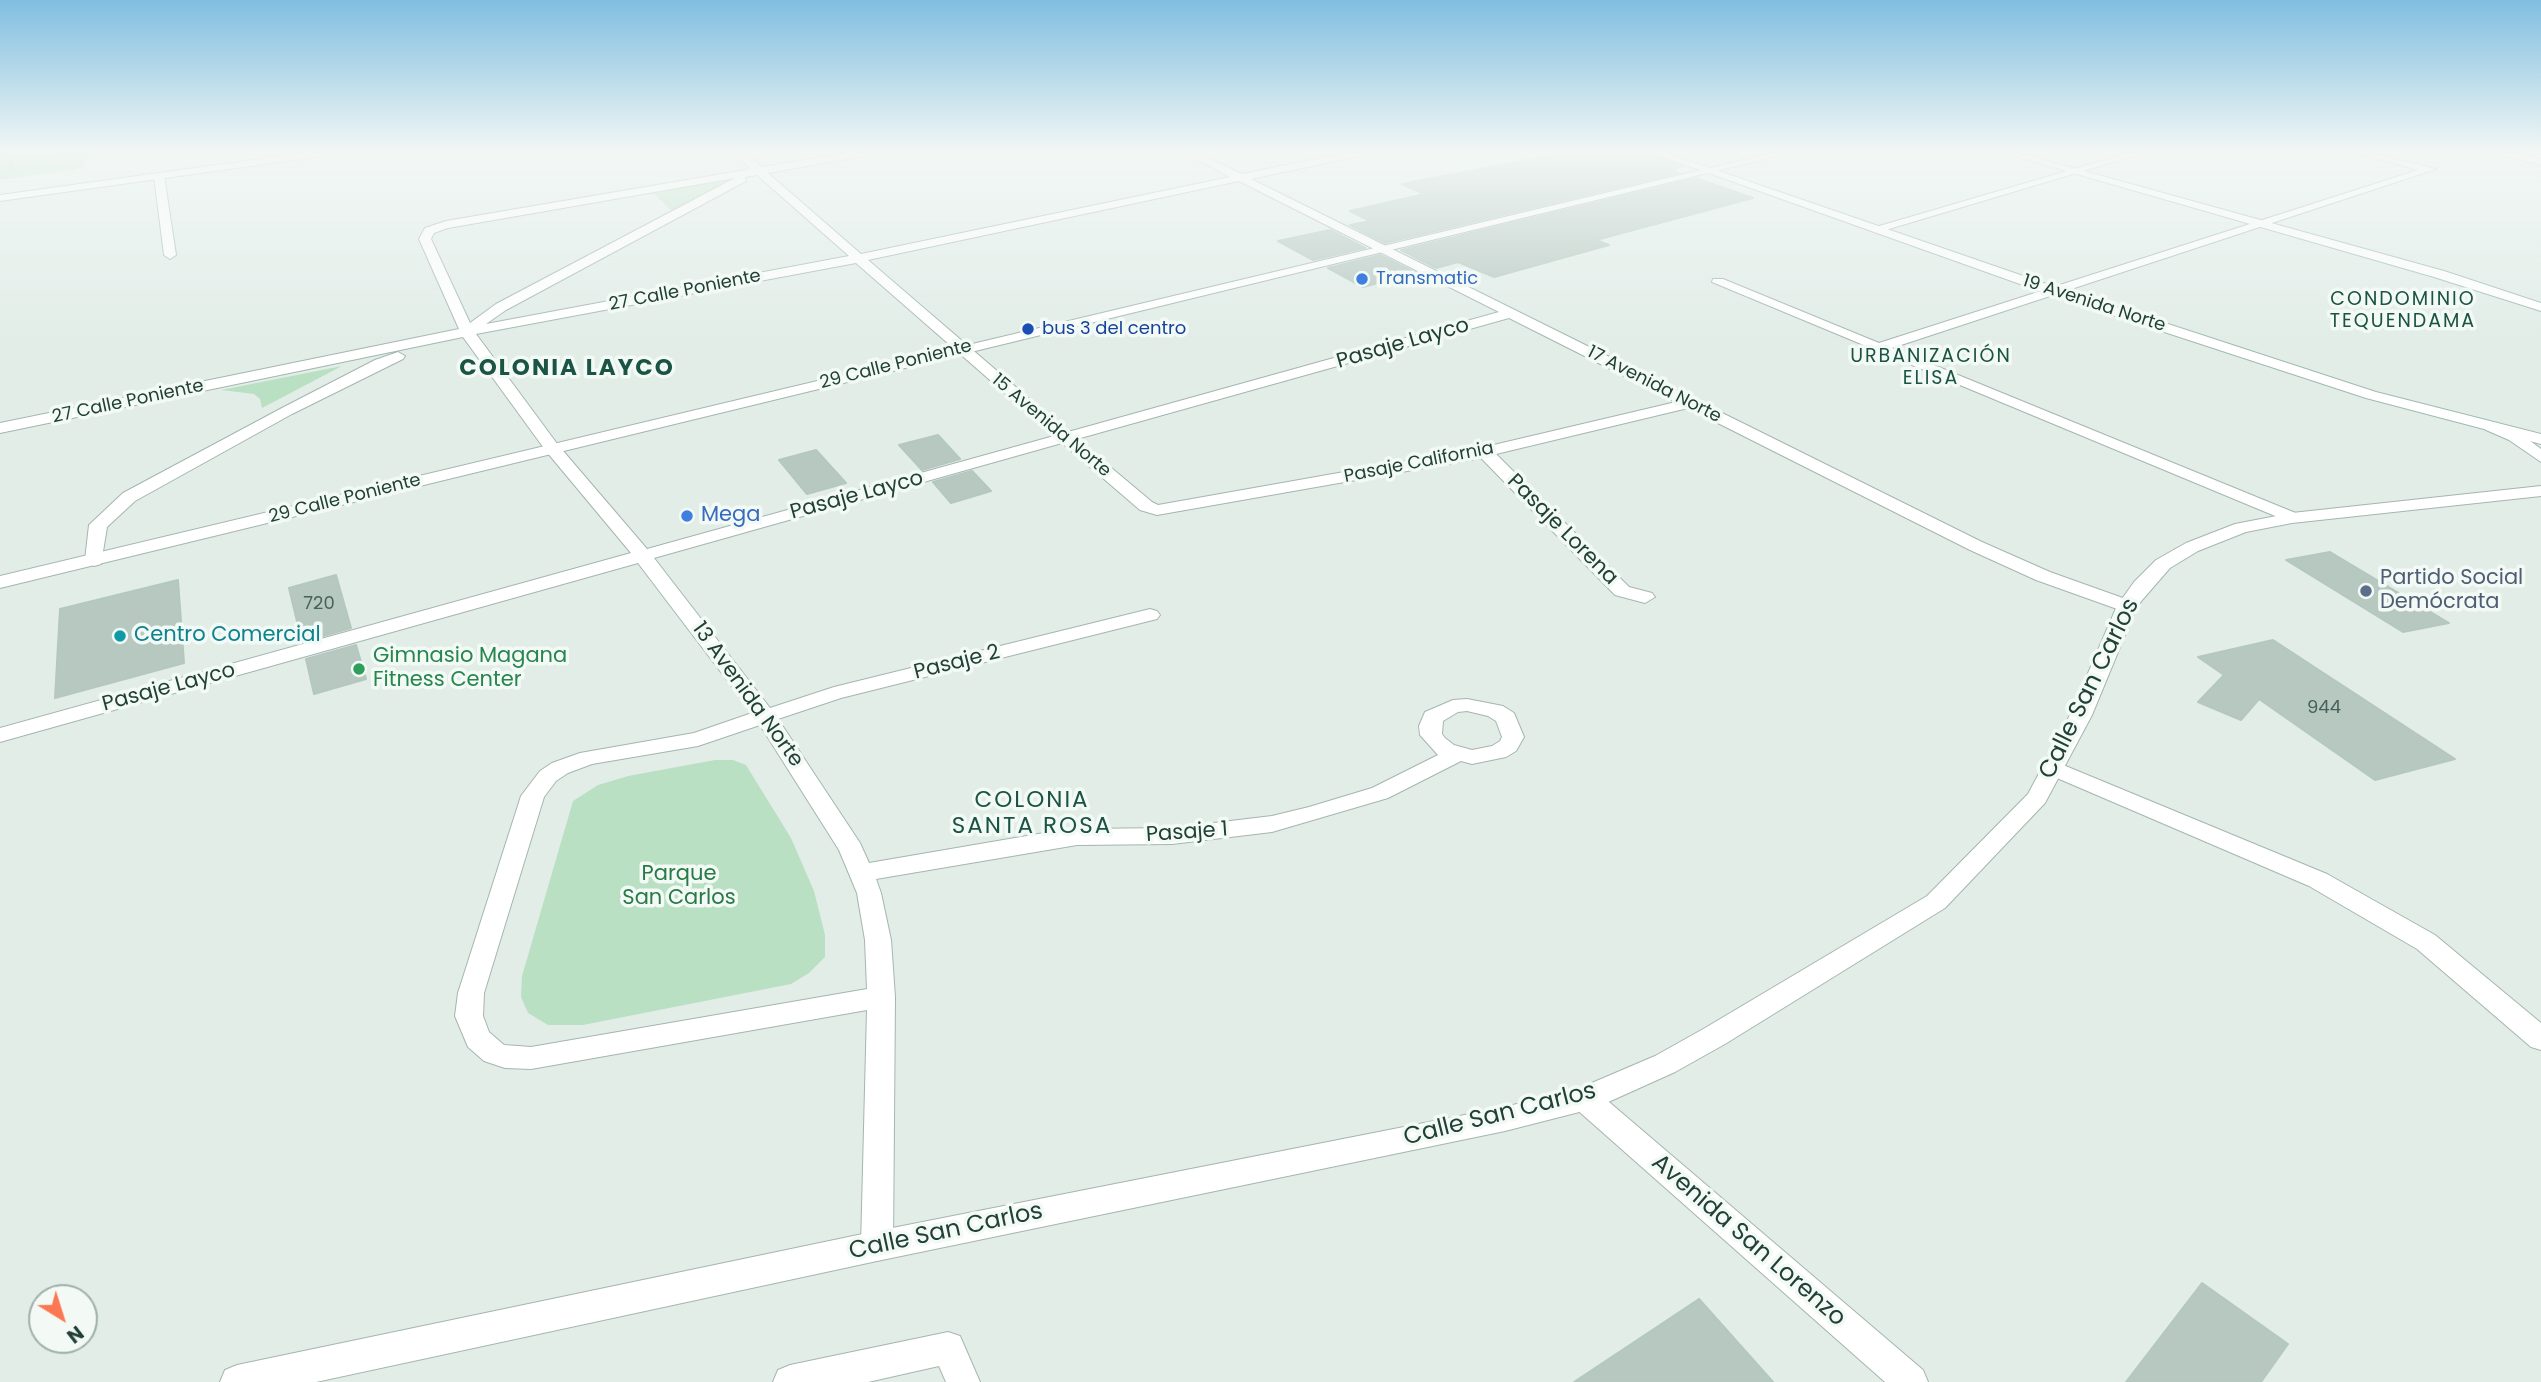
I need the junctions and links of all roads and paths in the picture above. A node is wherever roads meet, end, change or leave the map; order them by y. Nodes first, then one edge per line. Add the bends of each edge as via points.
1 (164, 215) edge
2 (500, 215) edge
3 (674, 215) edge
4 (812, 215) edge
5 (1067, 215) edge
6 (1316, 215) edge
7 (1520, 215) edge
8 (1836, 215) edge
9 (1921, 215) edge
10 (2231, 215) edge
11 (2287, 215) edge
12 (2261, 224) junction
13 (1875, 229) junction
14 (1383, 249) junction
15 (170, 255) dead end
16 (860, 258) junction
17 (1718, 282) dead end
18 (2053, 291) junction
19 (2541, 307) edge
20 (1511, 313) junction
21 (467, 332) junction
22 (1878, 348) junction
23 (962, 350) junction
24 (1690, 402) junction
25 (2490, 426) junction
26 (0, 428) edge
27 (1066, 439) junction
28 (2541, 439) edge
29 (552, 449) junction
30 (1485, 452) junction
31 (2541, 457) edge
32 (2541, 476) edge
33 (2541, 491) edge
34 (2517, 494) junction
35 (1146, 506) joint
36 (2292, 518) junction
37 (643, 556) junction
38 (94, 560) junction
39 (0, 582) edge
40 (1646, 597) dead end
41 (2127, 606) junction
42 (1150, 615) dead end
43 (765, 716) junction
44 (0, 735) edge
45 (1458, 754) dead end
46 (2051, 767) junction
47 (862, 873) junction
48 (881, 996) junction
49 (2541, 1039) edge
50 (1585, 1099) junction
51 (877, 1246) junction
52 (237, 1382) edge
53 (790, 1382) edge
54 (963, 1382) edge
55 (1910, 1382) edge

1 - 15 street
2 - 21 street, 13 Avenida Norte via 446,225 429,231 425,239
3 - 21 street via 501,307
4 - 16 street, 15 Avenida Norte
5 - 16 street, 27 Calle Poniente
6 - 14 street, 17 Avenida Norte
7 - 14 street, 29 Calle Poniente
8 - 13 street, 19 Avenida Norte
9 - 13 street
10 - 12 street
11 - 12 street
12 - 18 street
12 - 19 street
13 - 18 street, 19 Avenida Norte
14 - 20 street, 17 Avenida Norte
14 - 23 street, 29 Calle Poniente
16 - 21 street, 27 Calle Poniente
16 - 23 street, 15 Avenida Norte
17 - 22 street
18 - 22 street
18 - 25 street, 19 Avenida Norte via 2371,395
20 - 24 street, 17 Avenida Norte
20 - 27 street, Pasaje Layco
21 - 26 street, 27 Calle Poniente
21 - 29 street, 13 Avenida Norte
21 - 38 street via 380,363 129,497 98,525
22 - 36 street
23 - 27 street, 15 Avenida Norte
23 - 29 street, 29 Calle Poniente
24 - 30 street, Pasaje California
24 - 41 street, 17 Avenida Norte via 2007,561
25 - 28 street, 19 Avenida Norte
25 - 31 street via 2515,437
27 - 35 street, 15 Avenida Norte
27 - 37 street, Pasaje Layco
29 - 37 street, 13 Avenida Norte
29 - 38 street, 29 Calle Poniente
30 - 35 street, Pasaje California via 1171,509
30 - 40 street, Pasaje Lorena via 1622,591
32 - 34 street
33 - 34 street, Calle San Carlos
34 - 36 street, Calle San Carlos
36 - 41 street, Calle San Carlos via 2241,528 2192,547 2163,564
37 - 43 street, 13 Avenida Norte
37 - 44 street, Pasaje Layco
38 - 39 street, 29 Calle Poniente
41 - 46 street, Calle San Carlos via 2081,715
42 - 43 street, Pasaje 2 via 834,693
43 - 47 street, 13 Avenida Norte via 818,795
43 - 48 street, Pasaje 2 via 698,739 587,758 560,768 540,785 471,993 472,1028 494,1054 531,1058
45 - 47 street, Pasaje 1 via 1380,793 1272,824 1172,836 1077,837
46 - 49 street via 2318,880 2426,942
46 - 50 street, Calle San Carlos via 2037,798 1936,902 1665,1064
47 - 48 street, 13 Avenida Norte via 876,927
48 - 51 street, 13 Avenida Norte
50 - 51 street, Calle San Carlos
50 - 55 street, Avenida San Lorenzo
51 - 52 street, Calle San Carlos
53 - 54 street via 948,1348

